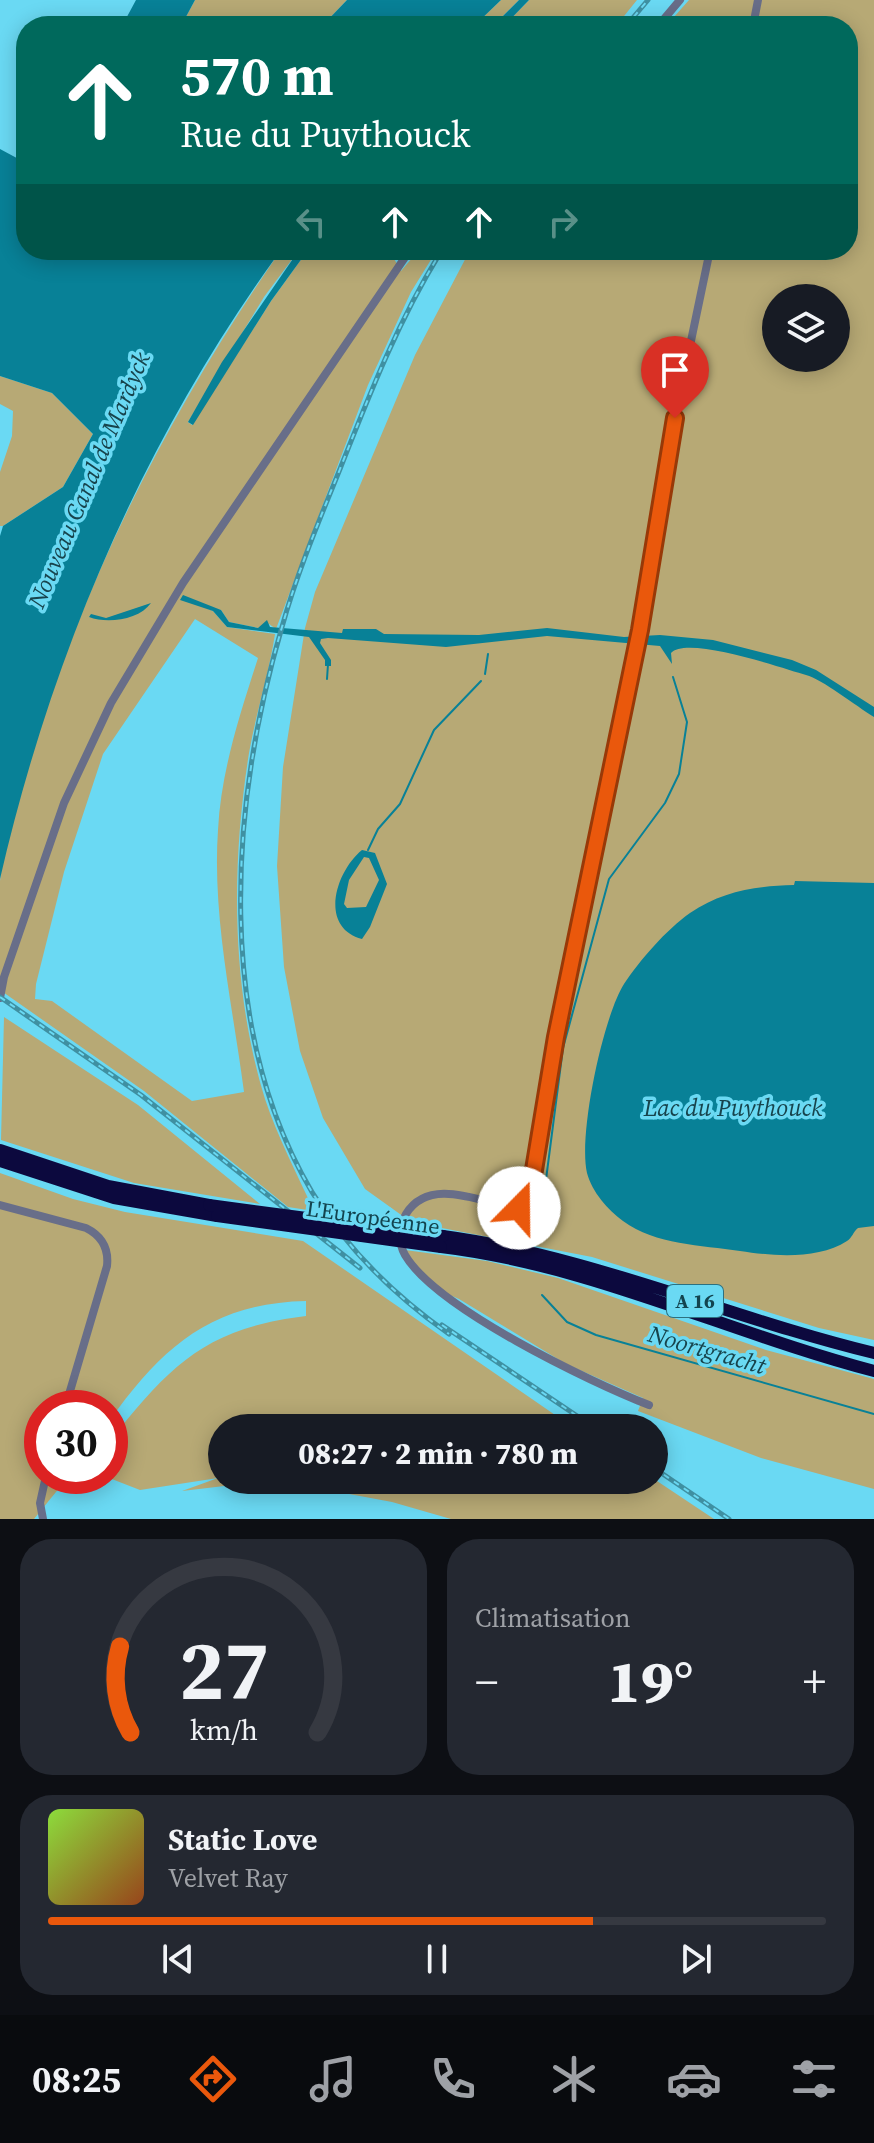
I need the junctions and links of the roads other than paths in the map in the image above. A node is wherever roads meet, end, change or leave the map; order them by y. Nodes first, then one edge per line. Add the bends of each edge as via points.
1 (680, 0) edge
2 (666, 16) edge
3 (403, 260) edge
4 (708, 260) edge
5 (0, 998) edge
6 (0, 1150) edge
7 (0, 1161) edge
8 (21, 1163) junction
9 (0, 1205) edge
10 (442, 1242) junction
11 (874, 1353) edge
12 (874, 1371) edge
13 (70, 1390) edge
14 (649, 1405) dead end
15 (42, 1494) edge
16 (43, 1519) edge

1 - 2 street
3 - 5 street via 195,566 104,714 59,816
4 - 14 street via 529,1198 514,1208 433,1194 414,1204 402,1225 403,1251 445,1294 567,1370
6 - 8 highway, L'Européenne / A 16
7 - 8 highway, L'Européenne / A 16
8 - 10 highway, L'Européenne / A 16, bridge via 209,1205
8 - 10 highway, L'Européenne / A 16, bridge via 120,1200
9 - 13 street via 86,1228 105,1248 107,1266
10 - 11 highway, L'Européenne / A 16 via 567,1259
10 - 12 highway, L'Européenne / A 16 via 562,1270 743,1333
15 - 16 street

